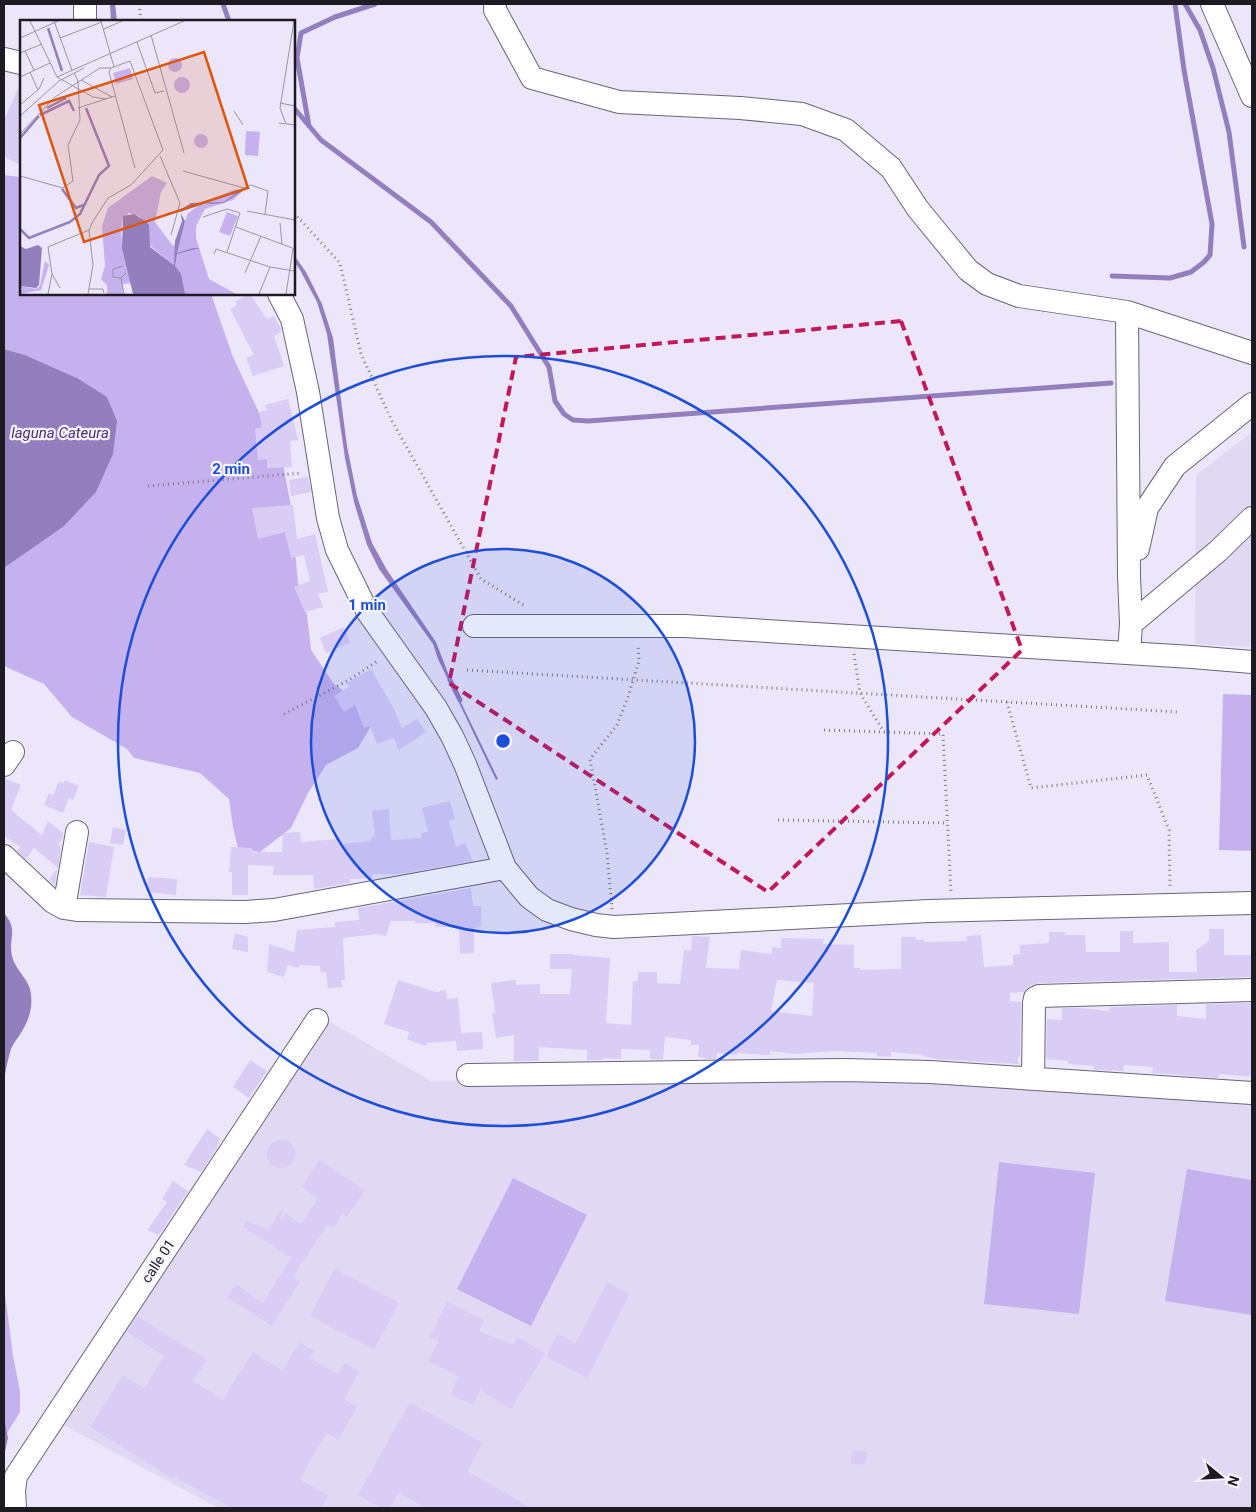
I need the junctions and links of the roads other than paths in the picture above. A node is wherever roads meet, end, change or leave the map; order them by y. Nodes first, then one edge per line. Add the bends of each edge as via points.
1 (85, 4) edge
2 (496, 4) edge
3 (1212, 4) edge
4 (85, 20) edge
5 (4, 59) edge
6 (20, 63) edge
7 (1252, 96) edge
8 (280, 295) edge
9 (1127, 312) junction
10 (1252, 353) edge
11 (1252, 404) edge
12 (1252, 518) edge
13 (1128, 576) junction
14 (1131, 624) junction
15 (474, 626) dead end
16 (1129, 653) junction
17 (1252, 662) edge
18 (77, 832) dead end
19 (4, 856) edge
20 (504, 868) junction
21 (1252, 903) edge
22 (64, 908) junction
23 (1252, 990) edge
24 (317, 1020) dead end
25 (468, 1075) dead end
26 (1033, 1079) junction
27 (1252, 1093) edge
28 (15, 1508) edge

1 - 4 street
2 - 9 street via 495,10 532,78 619,102 802,114 846,130 890,168 918,209 968,270 987,284 1019,296
3 - 7 street
5 - 6 street
8 - 20 street via 292,319 308,392 328,518 337,550 367,611 436,708 452,736
9 - 10 street
9 - 13 street
11 - 13 street via 1175,466 1147,508 1137,556
12 - 14 street
13 - 14 street
14 - 16 street
15 - 16 street via 685,626
16 - 17 street
18 - 22 street
19 - 22 street via 53,902
20 - 21 street via 529,897 547,910 588,923 614,927 952,910
20 - 22 street via 274,910
23 - 26 street via 1039,996 1034,1003
24 - 28 street, calle 01 via 16,1476
25 - 26 street via 843,1070
26 - 27 street

